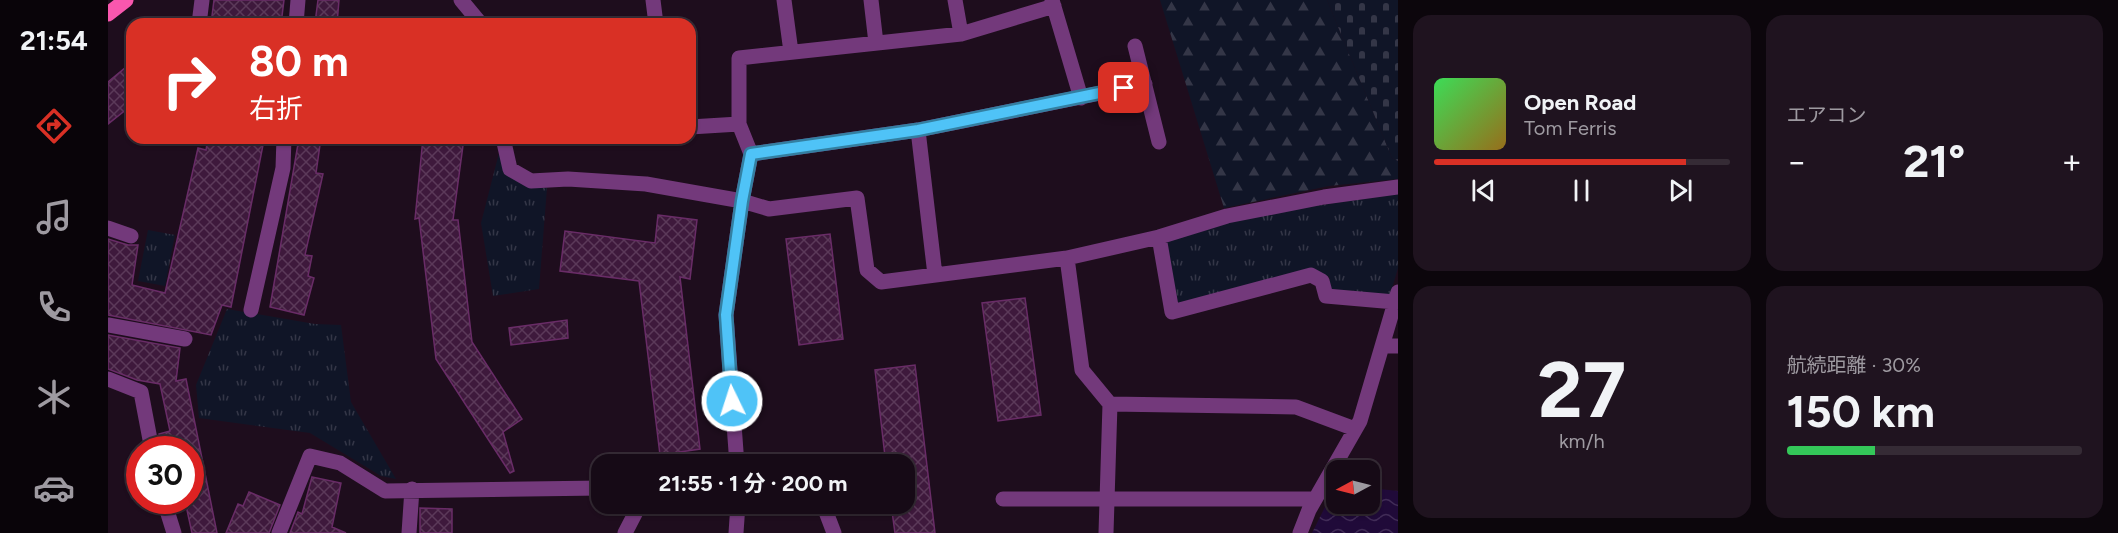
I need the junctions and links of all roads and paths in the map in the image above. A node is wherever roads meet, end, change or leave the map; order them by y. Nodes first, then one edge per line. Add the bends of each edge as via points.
1 (126, 0) edge
2 (201, 0) edge
3 (298, 0) edge
4 (461, 0) edge
5 (653, 0) edge
6 (784, 0) edge
7 (871, 0) edge
8 (955, 0) edge
9 (1053, 3) edge
10 (108, 14) edge
11 (200, 18) edge
12 (296, 18) edge
13 (476, 18) edge
14 (655, 18) edge
15 (961, 34) junction
16 (876, 43) junction
17 (1135, 46) dead end
18 (791, 52) junction
19 (1145, 84) junction
20 (1081, 98) junction
21 (739, 124) junction
22 (696, 127) edge
23 (918, 130) junction
24 (1159, 142) dead end
25 (284, 144) edge
26 (504, 144) edge
27 (751, 154) junction
28 (1398, 187) edge
29 (742, 201) junction
30 (108, 228) edge
31 (131, 236) dead end
32 (1159, 237) junction
33 (1067, 258) junction
34 (935, 275) junction
35 (1396, 297) edge
36 (251, 310) dead end
37 (108, 325) edge
38 (185, 339) dead end
39 (1382, 346) junction
40 (1398, 346) edge
41 (108, 379) edge
42 (1110, 404) junction
43 (1356, 429) junction
44 (149, 436) edge
45 (736, 454) edge
46 (591, 488) edge
47 (412, 489) junction
48 (1107, 497) junction
49 (1003, 499) dead end
50 (1315, 500) junction
51 (168, 514) edge
52 (635, 514) edge
53 (737, 514) edge
54 (827, 514) edge
55 (174, 533) edge
56 (279, 533) edge
57 (409, 533) edge
58 (625, 533) edge
59 (736, 533) edge
60 (834, 533) edge
61 (1106, 533) edge
62 (1300, 533) edge

1 - 10 main road
2 - 11 street
3 - 12 street
4 - 13 street
5 - 14 street
6 - 18 street
7 - 16 street
8 - 15 street
9 - 15 street
9 - 20 street
15 - 16 street
16 - 18 street
17 - 19 street
18 - 21 street via 739,58
19 - 20 street
19 - 24 street
20 - 23 street
21 - 22 street
21 - 27 street
23 - 27 street
23 - 34 street
25 - 36 street via 283,168
26 - 29 street via 510,169 531,181 646,183
27 - 29 street
28 - 32 street via 1238,214
29 - 34 street via 769,209 857,198 867,270 881,282
29 - 45 street via 726,315
30 - 31 street
32 - 33 street
32 - 35 street via 1172,312 1311,275 1322,281 1326,296
33 - 34 street
33 - 42 street via 1082,370
35 - 39 street
37 - 38 street
39 - 40 street
39 - 43 street
41 - 44 street via 141,392
42 - 43 street via 1296,407
42 - 48 street
43 - 50 street
46 - 47 street
47 - 56 street via 385,491 340,463 310,456
47 - 57 street
48 - 49 street
48 - 50 street
48 - 61 street
50 - 62 street
51 - 55 street
52 - 58 street
53 - 59 street
54 - 60 street

